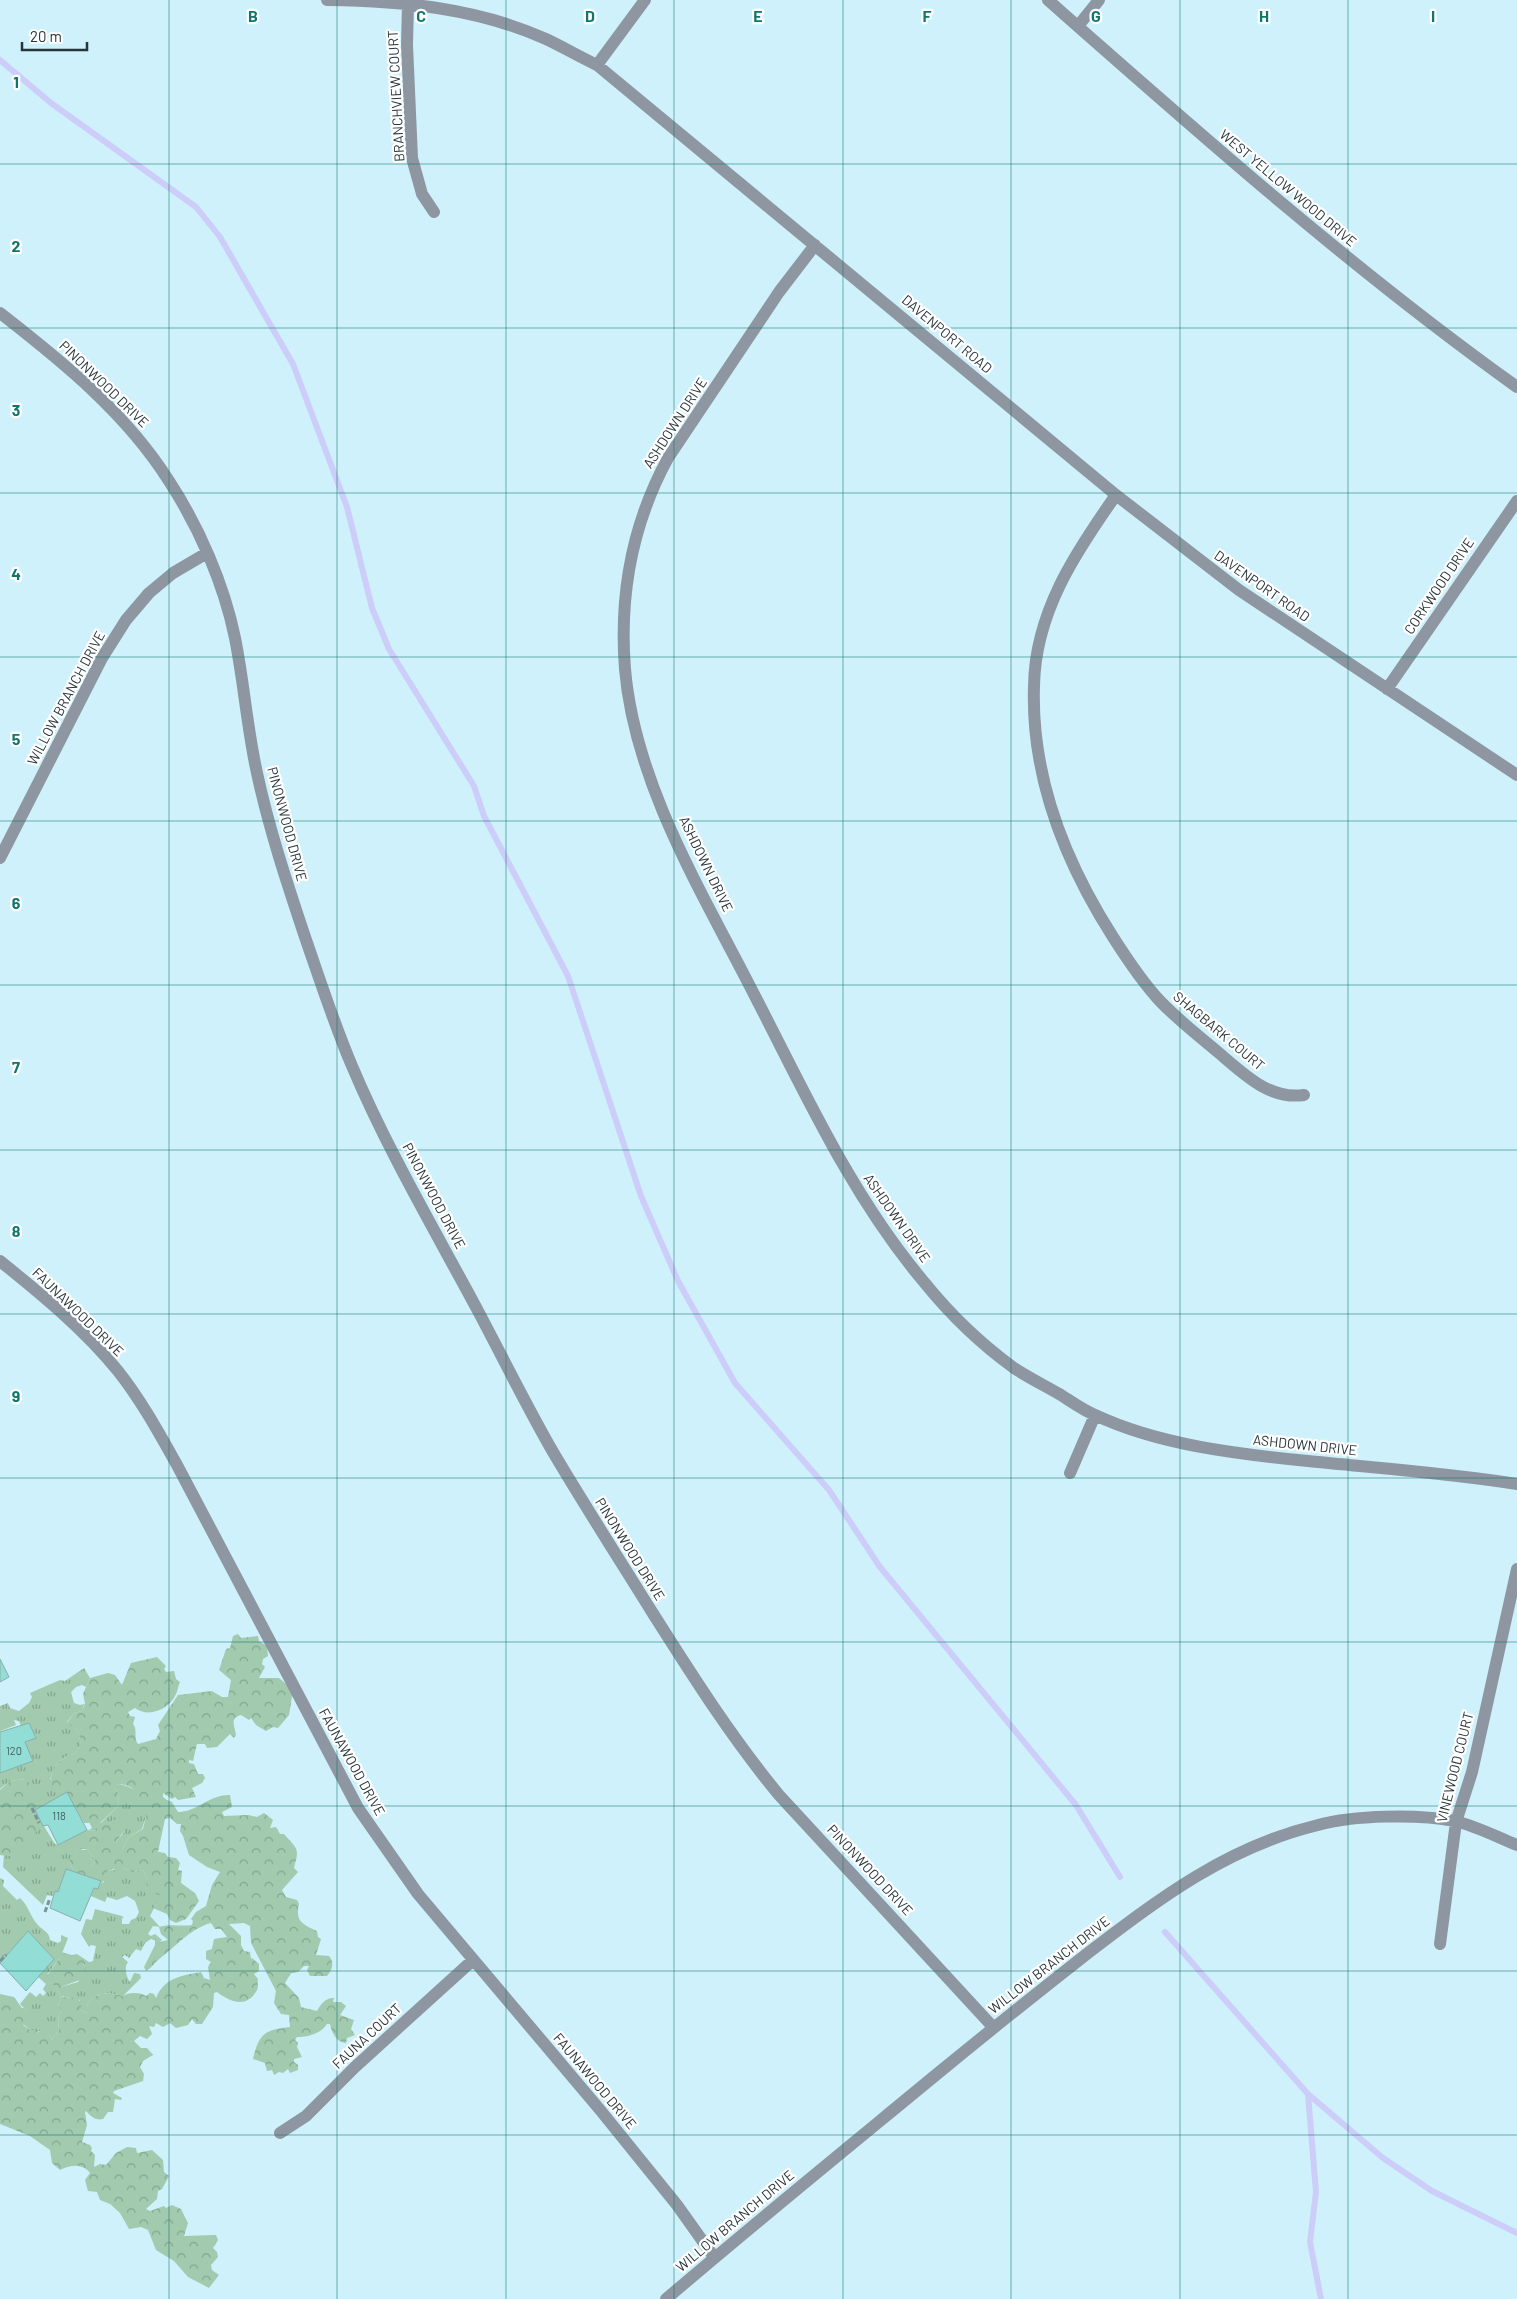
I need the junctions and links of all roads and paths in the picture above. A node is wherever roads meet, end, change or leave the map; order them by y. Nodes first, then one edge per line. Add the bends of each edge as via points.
1 (327, 0) edge
2 (645, 0) edge
3 (1048, 0) edge
4 (1100, 0) edge
5 (408, 3) junction
6 (1078, 26) junction
7 (597, 66) junction
8 (434, 212) dead end
9 (815, 245) junction
10 (0, 313) edge
11 (1517, 387) edge
12 (1116, 495) junction
13 (1517, 501) edge
14 (207, 553) junction
15 (1387, 689) junction
16 (1517, 775) edge
17 (0, 858) edge
18 (1304, 1095) dead end
19 (0, 1262) edge
20 (1095, 1415) junction
21 (1070, 1473) dead end
22 (1517, 1484) edge
23 (1517, 1569) edge
24 (32, 1808) dead end
25 (39, 1822) dead end
26 (1456, 1822) junction
27 (1517, 1845) edge
28 (50, 1898) dead end
29 (45, 1912) dead end
30 (1440, 1944) dead end
31 (6, 1955) dead end
32 (473, 1960) junction
33 (0, 1961) edge
34 (993, 2027) junction
35 (280, 2133) dead end
36 (714, 2257) junction
37 (666, 2299) edge

1 - 5 street, DAVENPORT ROAD
2 - 7 street
3 - 6 street, WEST YELLOW WOOD DRIVE
4 - 6 street
5 - 7 street, DAVENPORT ROAD via 490,19 545,39
5 - 8 street, BRANCHVIEW COURT via 412,158 422,194
6 - 11 street, WEST YELLOW WOOD DRIVE via 1352,261
7 - 9 street, DAVENPORT ROAD
9 - 12 street, DAVENPORT ROAD
9 - 20 street, ASHDOWN DRIVE via 779,292 668,458 644,508 630,562 624,622 625,669 636,730 655,792 687,863 820,1123 880,1223 924,1283 978,1338 1015,1368
10 - 14 street, PINONWOOD DRIVE via 52,354 114,411 142,443 185,507
12 - 15 street, DAVENPORT ROAD via 1239,590
12 - 18 street, SHAGBARK COURT via 1086,536 1066,572 1049,608 1038,644 1034,726 1052,811 1092,906 1128,961 1159,1000 1250,1078 1280,1095
13 - 15 street, CORKWOOD DRIVE
14 - 17 street, WILLOW BRANCH DRIVE via 173,573 126,620 102,658
14 - 34 street, PINONWOOD DRIVE via 234,636 267,816 350,1062 384,1133 552,1450 713,1708 747,1756 779,1795
15 - 16 street, DAVENPORT ROAD
19 - 32 street, FAUNAWOOD DRIVE via 80,1331 118,1370 148,1412 358,1808 418,1894
20 - 21 street
20 - 22 street, ASHDOWN DRIVE via 1167,1440 1245,1454
23 - 26 street, VINEWOOD COURT via 1472,1772
24 - 25 path
26 - 27 street, WILLOW BRANCH DRIVE
26 - 30 street, VINEWOOD COURT
26 - 34 street, WILLOW BRANCH DRIVE via 1407,1817 1342,1820 1296,1831 1261,1844 1203,1872 1159,1899
28 - 29 path
31 - 33 path
32 - 35 street, FAUNA COURT via 355,2066 306,2116
32 - 36 street, FAUNAWOOD DRIVE via 607,2118
34 - 36 street, WILLOW BRANCH DRIVE
36 - 37 street, WILLOW BRANCH DRIVE

